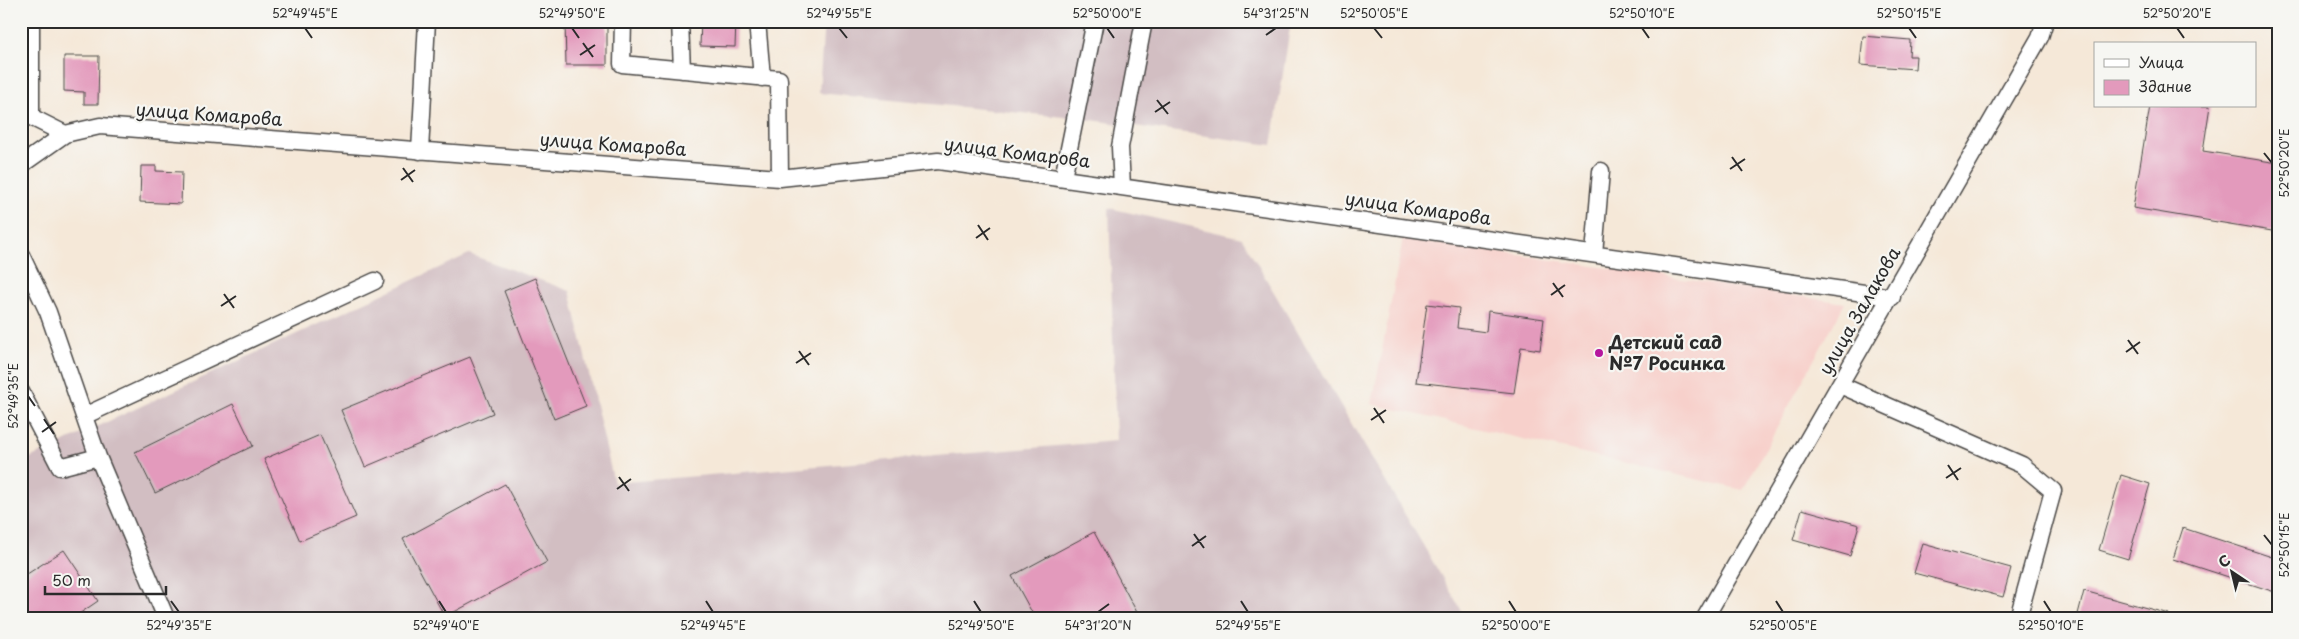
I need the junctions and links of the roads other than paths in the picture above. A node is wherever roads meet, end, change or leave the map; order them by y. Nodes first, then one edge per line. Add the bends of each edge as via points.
1 (30, 21) edge
2 (427, 21) edge
3 (623, 21) edge
4 (680, 21) edge
5 (757, 21) edge
6 (1095, 21) edge
7 (1144, 21) edge
8 (2045, 21) edge
9 (682, 70) junction
10 (762, 78) junction
11 (26, 117) edge
12 (65, 134) junction
13 (420, 151) junction
14 (21, 165) edge
15 (1601, 171) dead end
16 (780, 178) junction
17 (1063, 178) junction
18 (1122, 187) junction
19 (1594, 254) junction
20 (21, 255) edge
21 (375, 281) dead end
22 (1892, 297) junction
23 (1840, 385) junction
24 (21, 392) edge
25 (84, 416) junction
26 (98, 457) junction
27 (166, 618) edge
28 (1705, 618) edge
29 (2018, 618) edge

1 - 11 street
2 - 13 street
3 - 9 street via 622,64
4 - 9 street
5 - 10 street
6 - 17 street
7 - 18 street via 1120,147
8 - 22 street, улица Залакова via 2040,37
9 - 10 street
10 - 16 street via 779,79
11 - 12 street
12 - 13 street, улица Комарова via 100,126
12 - 14 street, улица Комарова
13 - 16 street, улица Комарова
15 - 19 street
16 - 17 street, улица Комарова via 938,161
17 - 18 street, улица Комарова
18 - 19 street, улица Комарова
19 - 22 street, улица Комарова
20 - 25 street via 48,312
21 - 25 street
22 - 23 street, улица Залакова
23 - 28 street, улица Залакова
23 - 29 street via 2022,465 2053,491
24 - 26 street via 60,467
25 - 26 street
26 - 27 street

